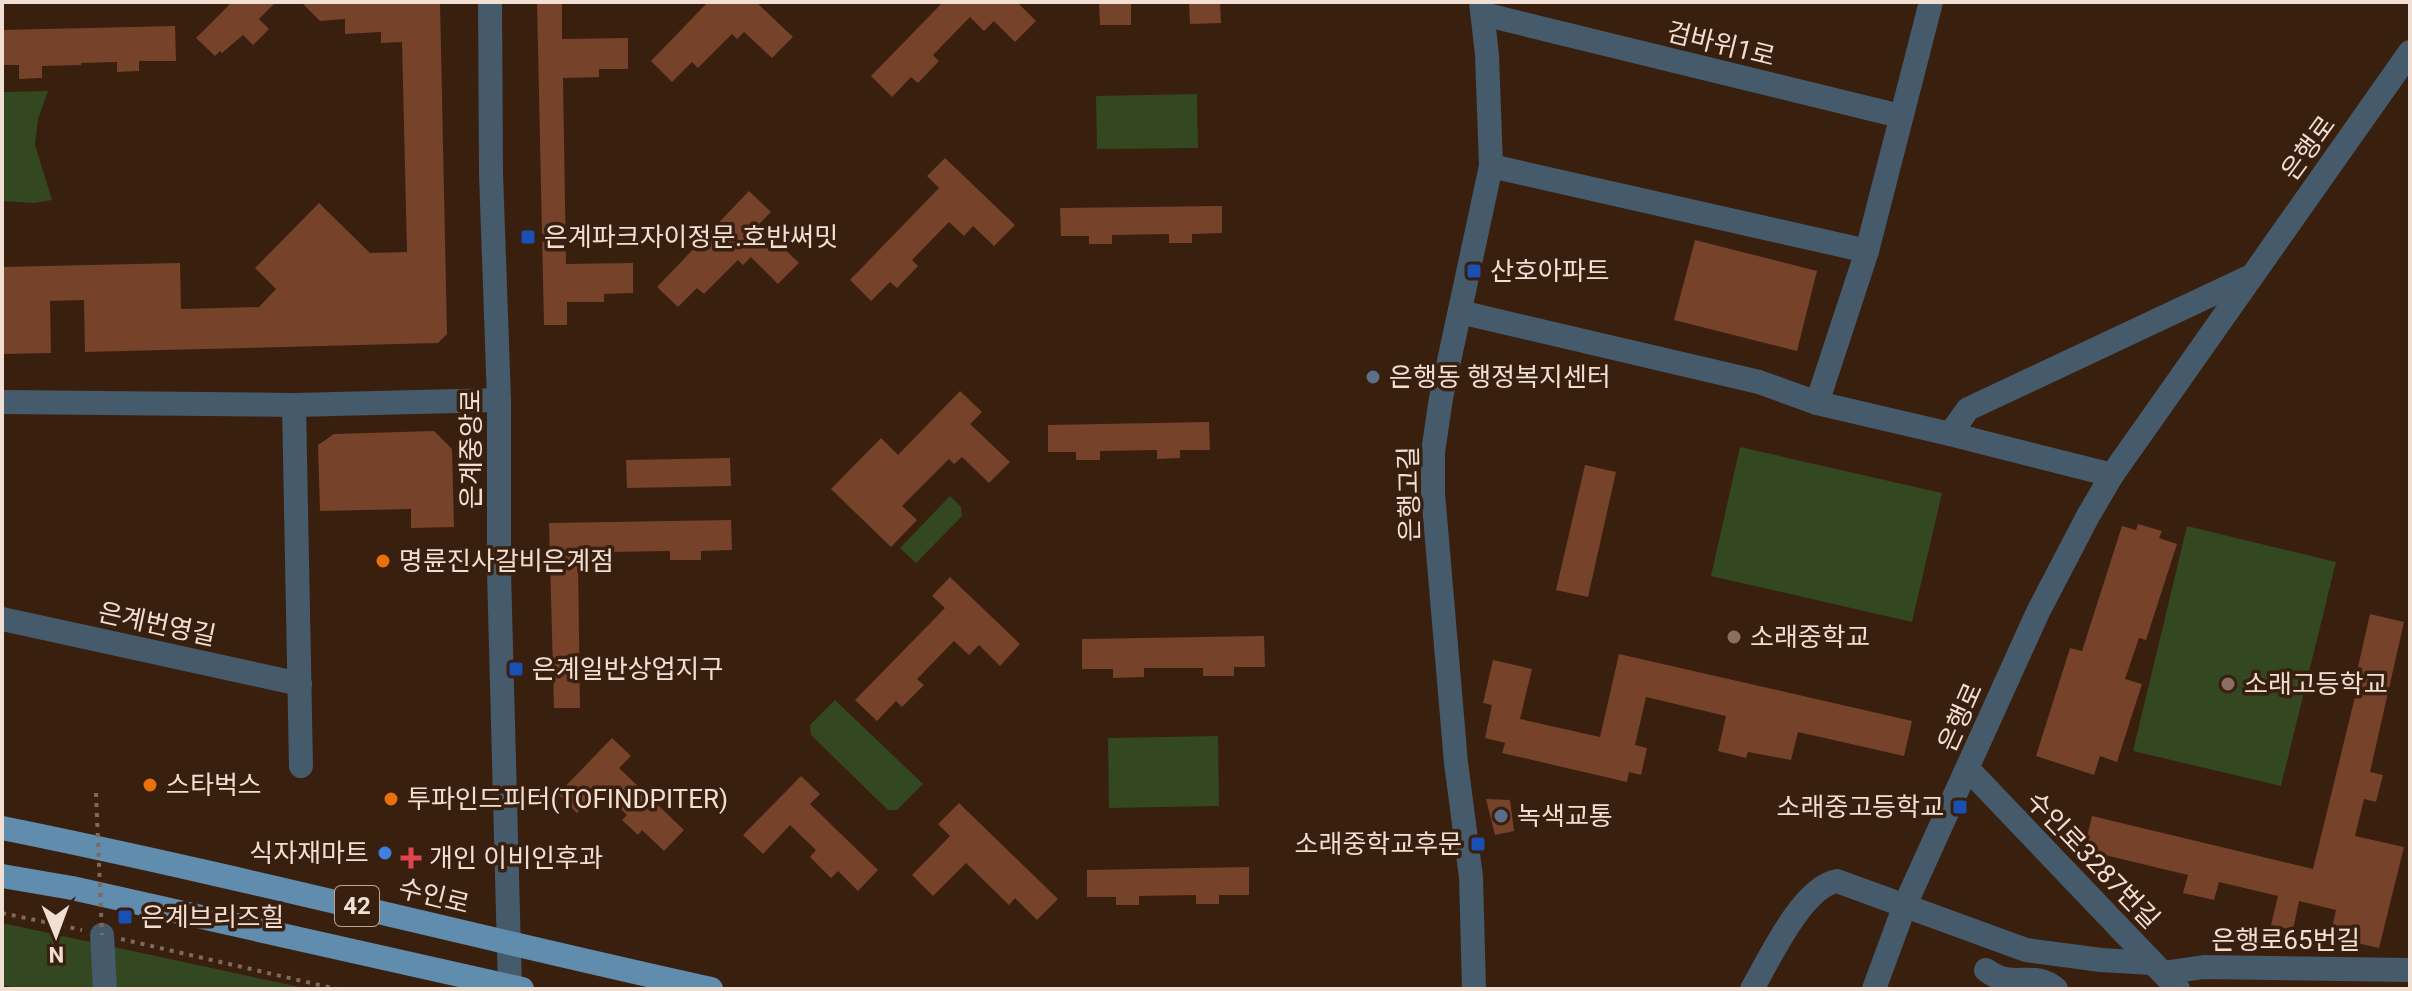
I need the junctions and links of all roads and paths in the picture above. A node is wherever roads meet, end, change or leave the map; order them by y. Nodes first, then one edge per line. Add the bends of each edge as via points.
1 (490, 2) edge
2 (1931, 2) edge
3 (1482, 8) edge
4 (1518, 12) edge
5 (2410, 52) edge
6 (1900, 116) junction
7 (1491, 166) junction
8 (1867, 251) junction
9 (2251, 276) junction
10 (1460, 312) junction
11 (499, 400) junction
12 (2, 402) edge
13 (1817, 403) junction
14 (294, 405) junction
15 (1950, 434) junction
16 (2112, 475) junction
17 (2, 619) edge
18 (300, 684) junction
19 (301, 766) dead end
20 (1968, 769) junction
21 (96, 793) dead end
22 (2, 828) edge
23 (2, 876) edge
24 (1905, 905) junction
25 (2, 913) edge
26 (102, 935) junction
27 (1998, 941) junction
28 (508, 943) junction
29 (402, 964) junction
30 (2410, 970) edge
31 (2164, 975) edge
32 (1982, 980) edge
33 (514, 988) edge
34 (105, 989) edge
35 (337, 989) edge
36 (438, 989) edge
37 (711, 989) edge
38 (1474, 989) edge
39 (1752, 989) edge
40 (1874, 989) edge
41 (2056, 989) edge

1 - 11 street, 은계중앙로
2 - 6 street
3 - 4 street, 검바위1로
3 - 7 street, 은행고길
4 - 6 street, 검바위1로
5 - 9 street, 은행로
6 - 8 street
7 - 8 street
7 - 10 street, 은행고길
8 - 13 street
9 - 15 street, 은행로 via 1968,409
9 - 16 street, 은행로
10 - 13 street via 1759,382
10 - 38 street, 은행고길 via 1433,452 1433,493 1471,877
11 - 14 street
11 - 28 street, 은계중앙로
12 - 14 street
13 - 15 street
14 - 18 street
15 - 16 street
16 - 20 street, 은행로 via 2038,612
17 - 18 street, 은계번영길
18 - 19 street
20 - 24 street, 은행로
20 - 31 street, 수인로3287번길
21 - 26 path, bridge
22 - 28 main road, 수인로 / 42 via 168,861
23 - 29 main road, 42
24 - 27 street, 은행로65번길
24 - 39 street, 은행로65번길 via 1837,881 1826,883 1784,930
24 - 40 street, 은행로
25 - 26 path
26 - 34 street
26 - 35 path
27 - 31 street, 은행로65번길
27 - 32 street
28 - 33 street, 은계중앙로
28 - 37 main road, 수인로 / 42
29 - 33 main road, 42
29 - 36 main road
30 - 31 street, 은행로65번길 via 2204,967
32 - 41 street via 2039,979

